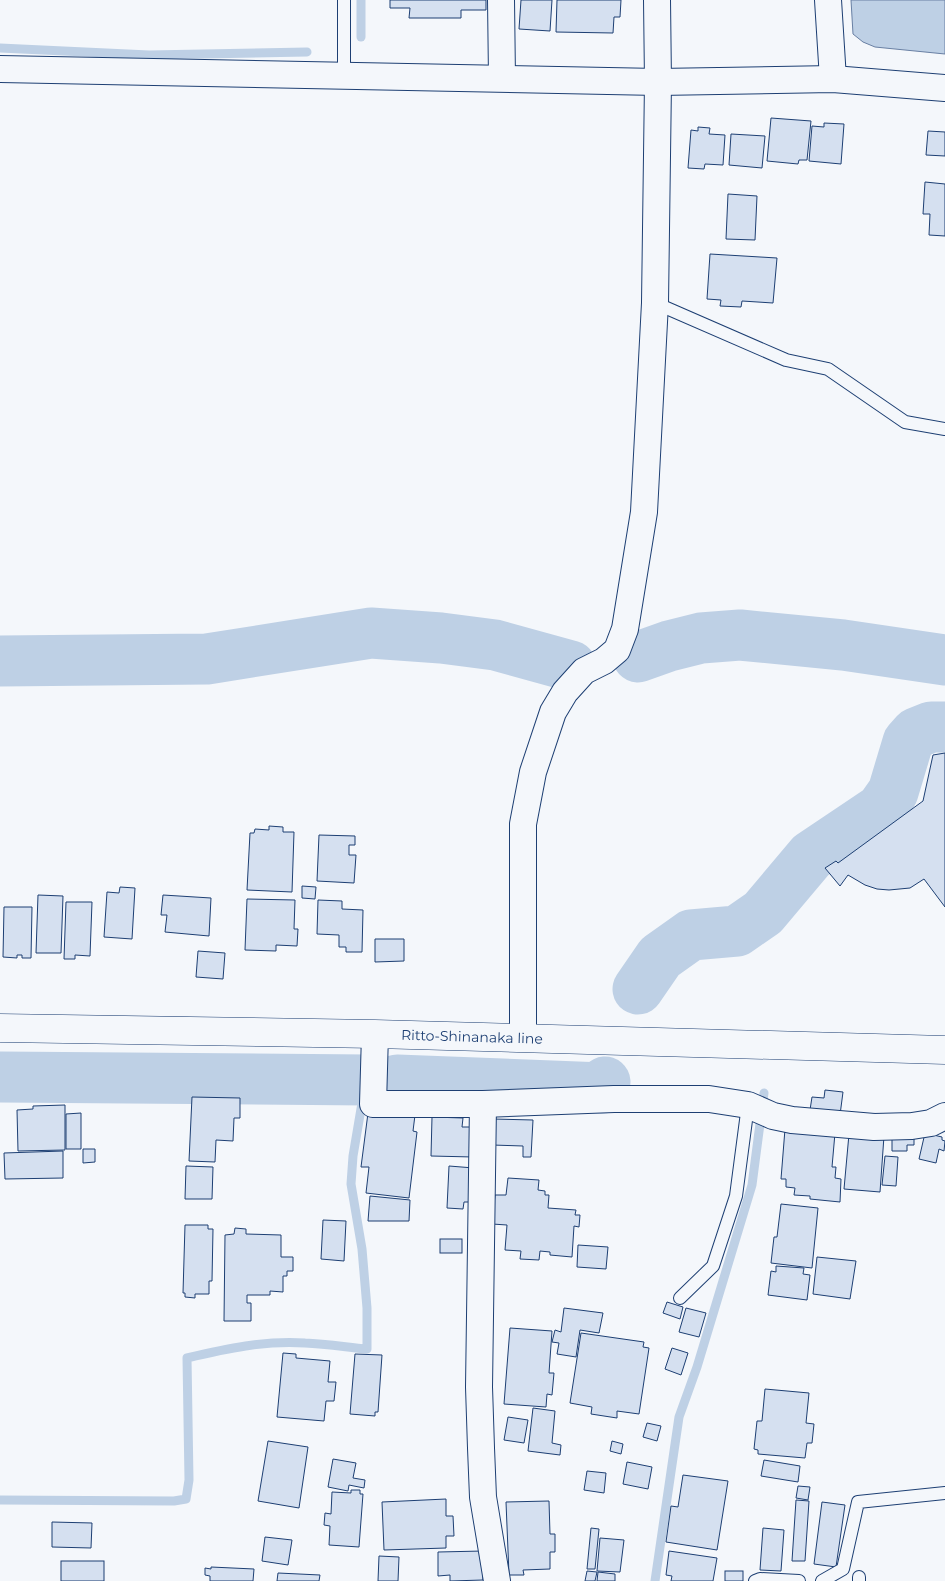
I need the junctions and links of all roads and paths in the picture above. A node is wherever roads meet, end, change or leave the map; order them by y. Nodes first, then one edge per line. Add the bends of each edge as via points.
1 (344, 0) edge
2 (500, 0) edge
3 (656, 0) edge
4 (828, 0) edge
5 (0, 69) edge
6 (344, 76) junction
7 (502, 78) junction
8 (833, 80) junction
9 (658, 82) junction
10 (945, 88) edge
11 (655, 302) junction
12 (945, 429) edge
13 (0, 1028) edge
14 (375, 1034) junction
15 (523, 1038) junction
16 (945, 1050) edge
17 (483, 1104) junction
18 (748, 1105) junction
19 (945, 1116) edge
20 (680, 1298) dead end
21 (945, 1493) edge
22 (498, 1581) edge
23 (755, 1581) edge
24 (799, 1581) edge
25 (822, 1581) edge

1 - 6 lane
2 - 7 street
3 - 9 street
4 - 8 street
5 - 6 street
6 - 7 street
7 - 9 street
8 - 9 street
8 - 10 street
9 - 11 street
11 - 12 lane via 786,360 828,369 904,422
11 - 15 street via 644,512 625,629 618,650 584,671 565,692 554,712 533,772 523,824
13 - 14 main road, Ritto-Shinanaka line
14 - 15 main road, Ritto-Shinanaka line
14 - 17 street via 373,1104
15 - 16 main road, Ritto-Shinanaka line
17 - 18 street via 709,1099
17 - 22 street via 481,1458 483,1497
18 - 19 street via 792,1120 874,1127 912,1126 931,1123
18 - 20 lane via 736,1196 713,1266
21 - 25 lane via 858,1502 843,1569
23 - 24 lane via 760,1578

